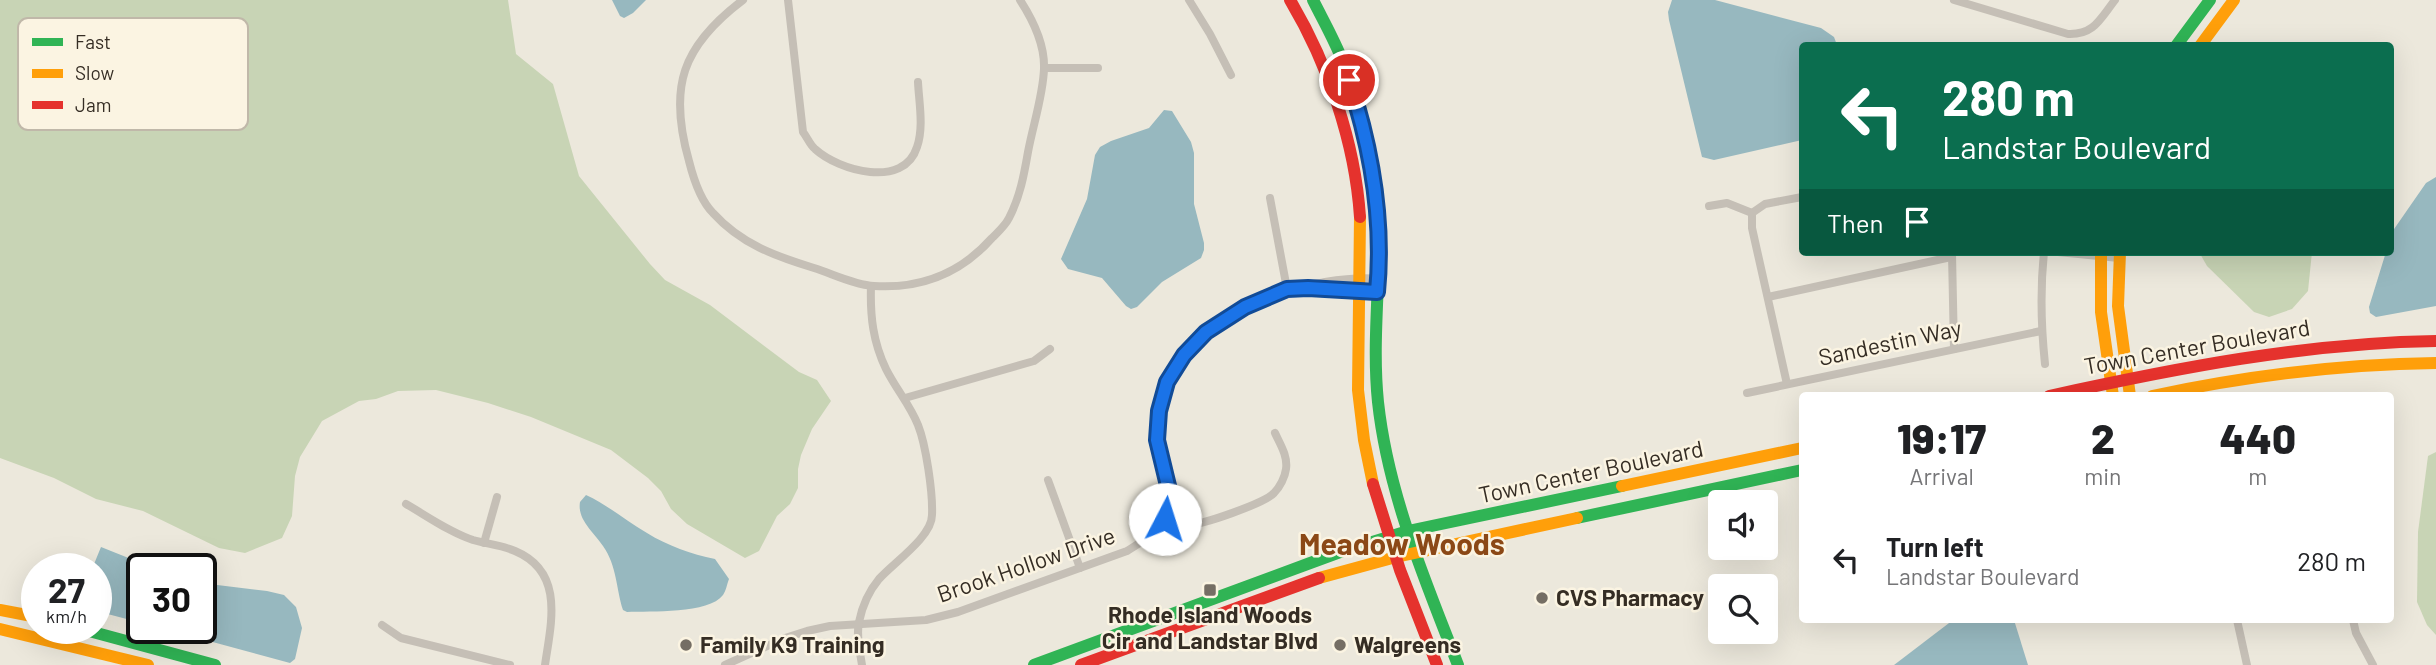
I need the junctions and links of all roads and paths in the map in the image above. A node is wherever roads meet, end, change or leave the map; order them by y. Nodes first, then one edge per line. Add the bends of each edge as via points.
1 (743, 0) edge
2 (788, 0) edge
3 (1020, 0) edge
4 (1189, 0) edge
5 (1290, 0) edge
6 (1313, 0) edge
7 (1954, 0) edge
8 (2115, 0) edge
9 (2210, 0) edge
10 (2234, 0) edge
11 (1978, 3) edge
12 (2179, 42) edge
13 (2203, 42) edge
14 (1044, 68) junction
15 (1098, 68) dead end
16 (1231, 75) dead end
17 (918, 82) dead end
18 (1270, 198) dead end
19 (1799, 198) edge
20 (1709, 206) dead end
21 (1752, 213) junction
22 (1948, 256) edge
23 (1952, 256) edge
24 (2044, 256) edge
25 (2101, 256) edge
26 (2119, 256) edge
27 (1360, 277) junction
28 (1378, 279) junction
29 (871, 286) junction
30 (1287, 289) junction
31 (1359, 292) junction
32 (1377, 292) junction
33 (1768, 297) junction
34 (2041, 331) junction
35 (2436, 341) edge
36 (1050, 349) dead end
37 (1954, 349) junction
38 (2436, 363) edge
39 (2045, 364) dead end
40 (2127, 379) junction
41 (1787, 384) junction
42 (2112, 389) edge
43 (2085, 392) edge
44 (2129, 392) edge
45 (2171, 392) edge
46 (1747, 393) dead end
47 (905, 398) junction
48 (1275, 433) dead end
49 (1799, 449) edge
50 (1719, 466) junction
51 (1799, 471) edge
52 (1048, 481) dead end
53 (1724, 487) junction
54 (497, 497) dead end
55 (406, 504) dead end
56 (1165, 519) junction
57 (1408, 531) junction
58 (1388, 537) junction
59 (484, 543) junction
60 (1415, 553) junction
61 (1396, 557) junction
62 (1080, 568) junction
63 (0, 610) edge
64 (21, 614) edge
65 (2238, 623) edge
66 (2354, 623) edge
67 (858, 624) junction
68 (382, 625) dead end
69 (0, 629) edge
70 (112, 637) edge
71 (148, 665) edge
72 (215, 665) edge
73 (510, 665) edge
74 (545, 665) edge
75 (725, 665) edge
76 (862, 665) edge
77 (1034, 665) edge
78 (1081, 665) edge
79 (1437, 665) edge
80 (1458, 665) edge
81 (2247, 665) edge
82 (2373, 665) edge

1 - 29 street via 711,26 688,58 679,90 680,131 692,173 711,212 770,255
2 - 17 street via 803,132 814,148 832,161 873,173 891,172 908,163 919,135
3 - 14 street via 1039,35
4 - 16 street
5 - 27 main road via 1324,67 1346,137 1358,197
6 - 28 main road via 1343,62 1367,138 1379,226
7 - 11 street
8 - 11 street via 2083,35
9 - 12 main road
10 - 13 main road
14 - 15 street
14 - 29 street via 1021,190 1008,220 977,255 944,276 906,286
18 - 30 street
19 - 21 street via 1765,204
20 - 21 street via 1727,203
21 - 33 street
22 - 33 street
23 - 37 street
24 - 34 street
25 - 42 main road via 2101,312
26 - 40 main road via 2117,291
27 - 28 street
27 - 30 street
27 - 31 main road
28 - 32 main road
29 - 47 street via 870,316 878,350
30 - 31 street
30 - 56 street via 1245,307 1206,332 1167,382 1157,440 1170,494
31 - 32 street
31 - 58 main road via 1359,406 1368,464
32 - 57 main road via 1378,401 1389,467
33 - 41 street
34 - 37 street, Sandestin Way
34 - 39 street
35 - 40 main road, Town Center Boulevard via 2277,351
36 - 47 street via 1034,361
37 - 41 street, Sandestin Way
38 - 45 main road, Town Center Boulevard via 2291,371
40 - 42 main road, Town Center Boulevard
40 - 44 main road
41 - 46 street, Sandestin Way
42 - 43 main road, Town Center Boulevard
47 - 67 street via 919,427 932,518 925,534 877,581
48 - 56 street via 1286,467 1273,495 1204,522 1187,525
49 - 50 main road, Town Center Boulevard
50 - 53 main road
50 - 57 main road, Town Center Boulevard
51 - 53 main road, Town Center Boulevard
52 - 62 street
53 - 60 main road, Town Center Boulevard
54 - 59 street
55 - 59 street
56 - 62 street, Brook Hollow Drive via 1127,551
57 - 58 main road, Town Center Boulevard
57 - 60 main road
58 - 61 main road
58 - 77 main road, Town Center Boulevard
59 - 74 street via 519,552 546,581 552,612
60 - 61 main road, Town Center Boulevard
60 - 80 main road
61 - 78 main road, Town Center Boulevard via 1343,570
61 - 79 main road
62 - 67 street, Brook Hollow Drive via 958,612 926,620
63 - 64 main road
65 - 81 street
66 - 82 street
67 - 75 street, Brook Hollow Drive via 785,638
67 - 76 street
68 - 73 street via 401,638
69 - 71 main road
70 - 72 main road

